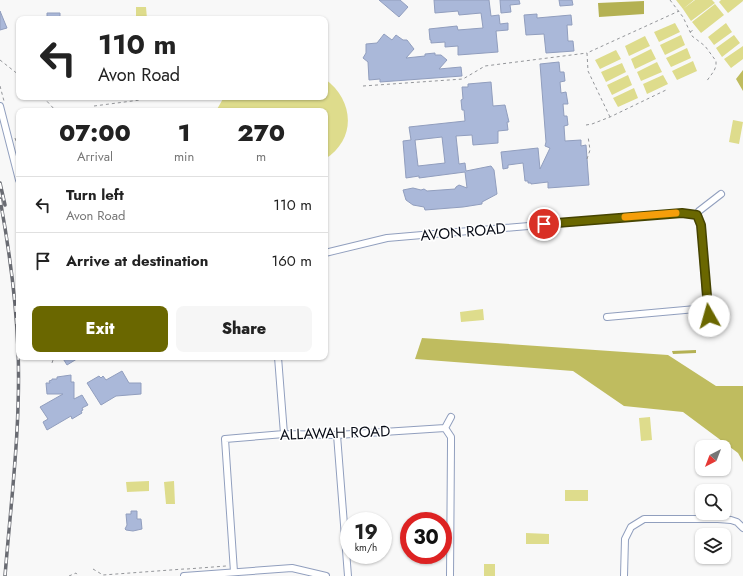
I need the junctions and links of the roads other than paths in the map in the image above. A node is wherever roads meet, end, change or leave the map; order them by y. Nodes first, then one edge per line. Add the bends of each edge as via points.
1 (0, 106) edge
2 (16, 168) edge
3 (721, 194) dead end
4 (697, 215) junction
5 (328, 252) edge
6 (708, 308) junction
7 (709, 316) dead end
8 (607, 317) dead end
9 (278, 360) edge
10 (451, 417) dead end
11 (445, 428) junction
12 (284, 434) junction
13 (337, 435) junction
14 (743, 528) edge
15 (234, 572) junction
16 (184, 576) edge
17 (326, 576) edge
18 (348, 576) edge
19 (450, 576) edge
20 (624, 576) edge

1 - 2 street
3 - 4 street
4 - 5 street, AVON ROAD via 682,213 387,238
4 - 6 street via 701,225
6 - 7 street
6 - 8 street
9 - 12 street
10 - 11 street
11 - 13 street, ALLAWAH ROAD
11 - 19 street via 451,437
12 - 13 street, ALLAWAH ROAD
12 - 15 street, ALLAWAH ROAD via 225,439
13 - 18 street
14 - 20 street via 732,520 644,519 631,527 625,539
15 - 16 street
15 - 17 street via 292,568

